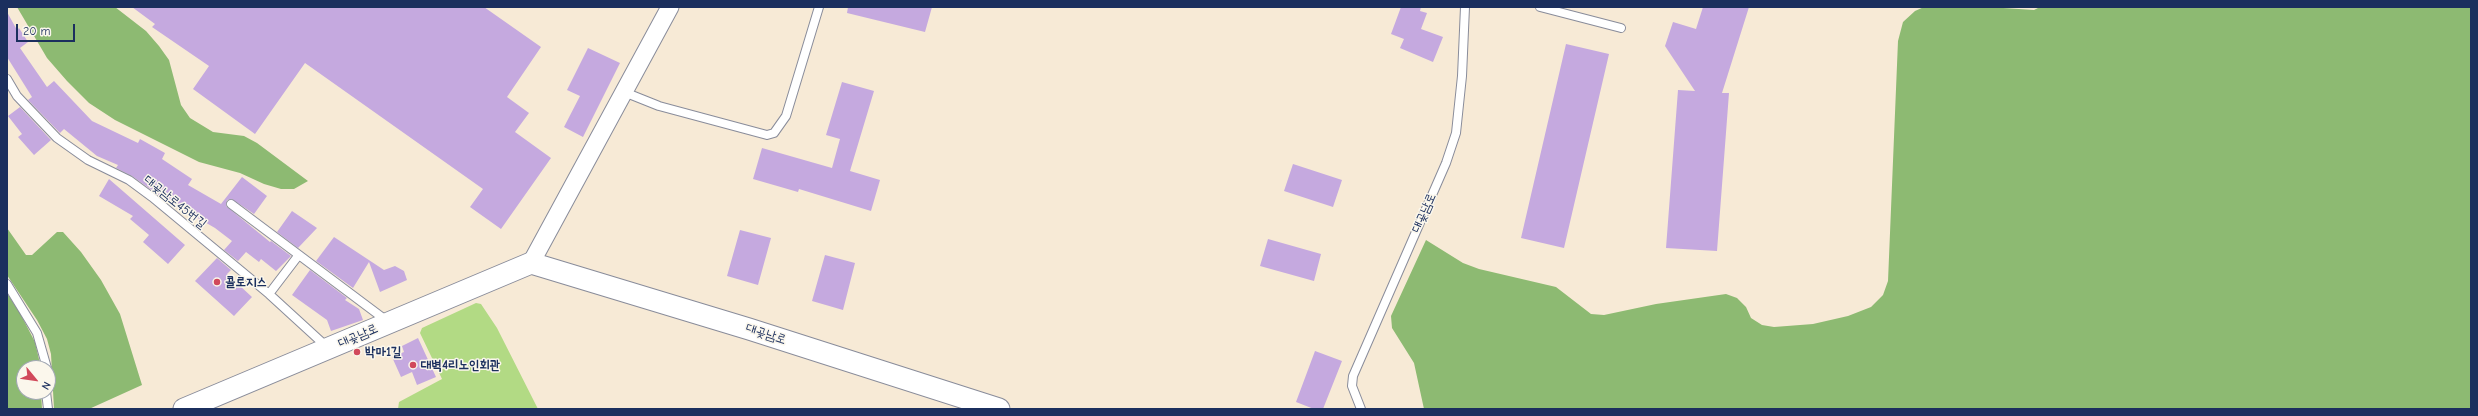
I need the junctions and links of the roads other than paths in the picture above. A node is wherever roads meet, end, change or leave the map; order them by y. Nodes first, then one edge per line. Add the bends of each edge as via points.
1 (670, 7) edge
2 (819, 7) edge
3 (1465, 7) edge
4 (1540, 7) edge
5 (1621, 28) dead end
6 (7, 79) edge
7 (624, 92) junction
8 (231, 204) dead end
9 (298, 256) junction
10 (531, 263) junction
11 (7, 284) edge
12 (269, 294) junction
13 (390, 323) junction
14 (328, 348) junction
15 (45, 360) edge
16 (184, 409) edge
17 (996, 409) edge
18 (1361, 409) edge

1 - 7 street
2 - 7 lane via 786,116 774,133 767,135 659,106
3 - 18 lane, 대곶남로 via 1456,133 1446,164 1353,376 1352,386
4 - 5 lane
6 - 12 lane, 대곶남로45번길 via 17,96 57,138 88,160 129,180 152,196
7 - 10 street
8 - 9 lane
9 - 12 lane
9 - 13 lane
10 - 13 street, 대곶남로
10 - 17 street, 대곶남로 via 749,329
11 - 15 lane via 37,333
12 - 14 lane, 대곶남로45번길
13 - 14 street, 대곶남로
14 - 16 street, 대곶남로

